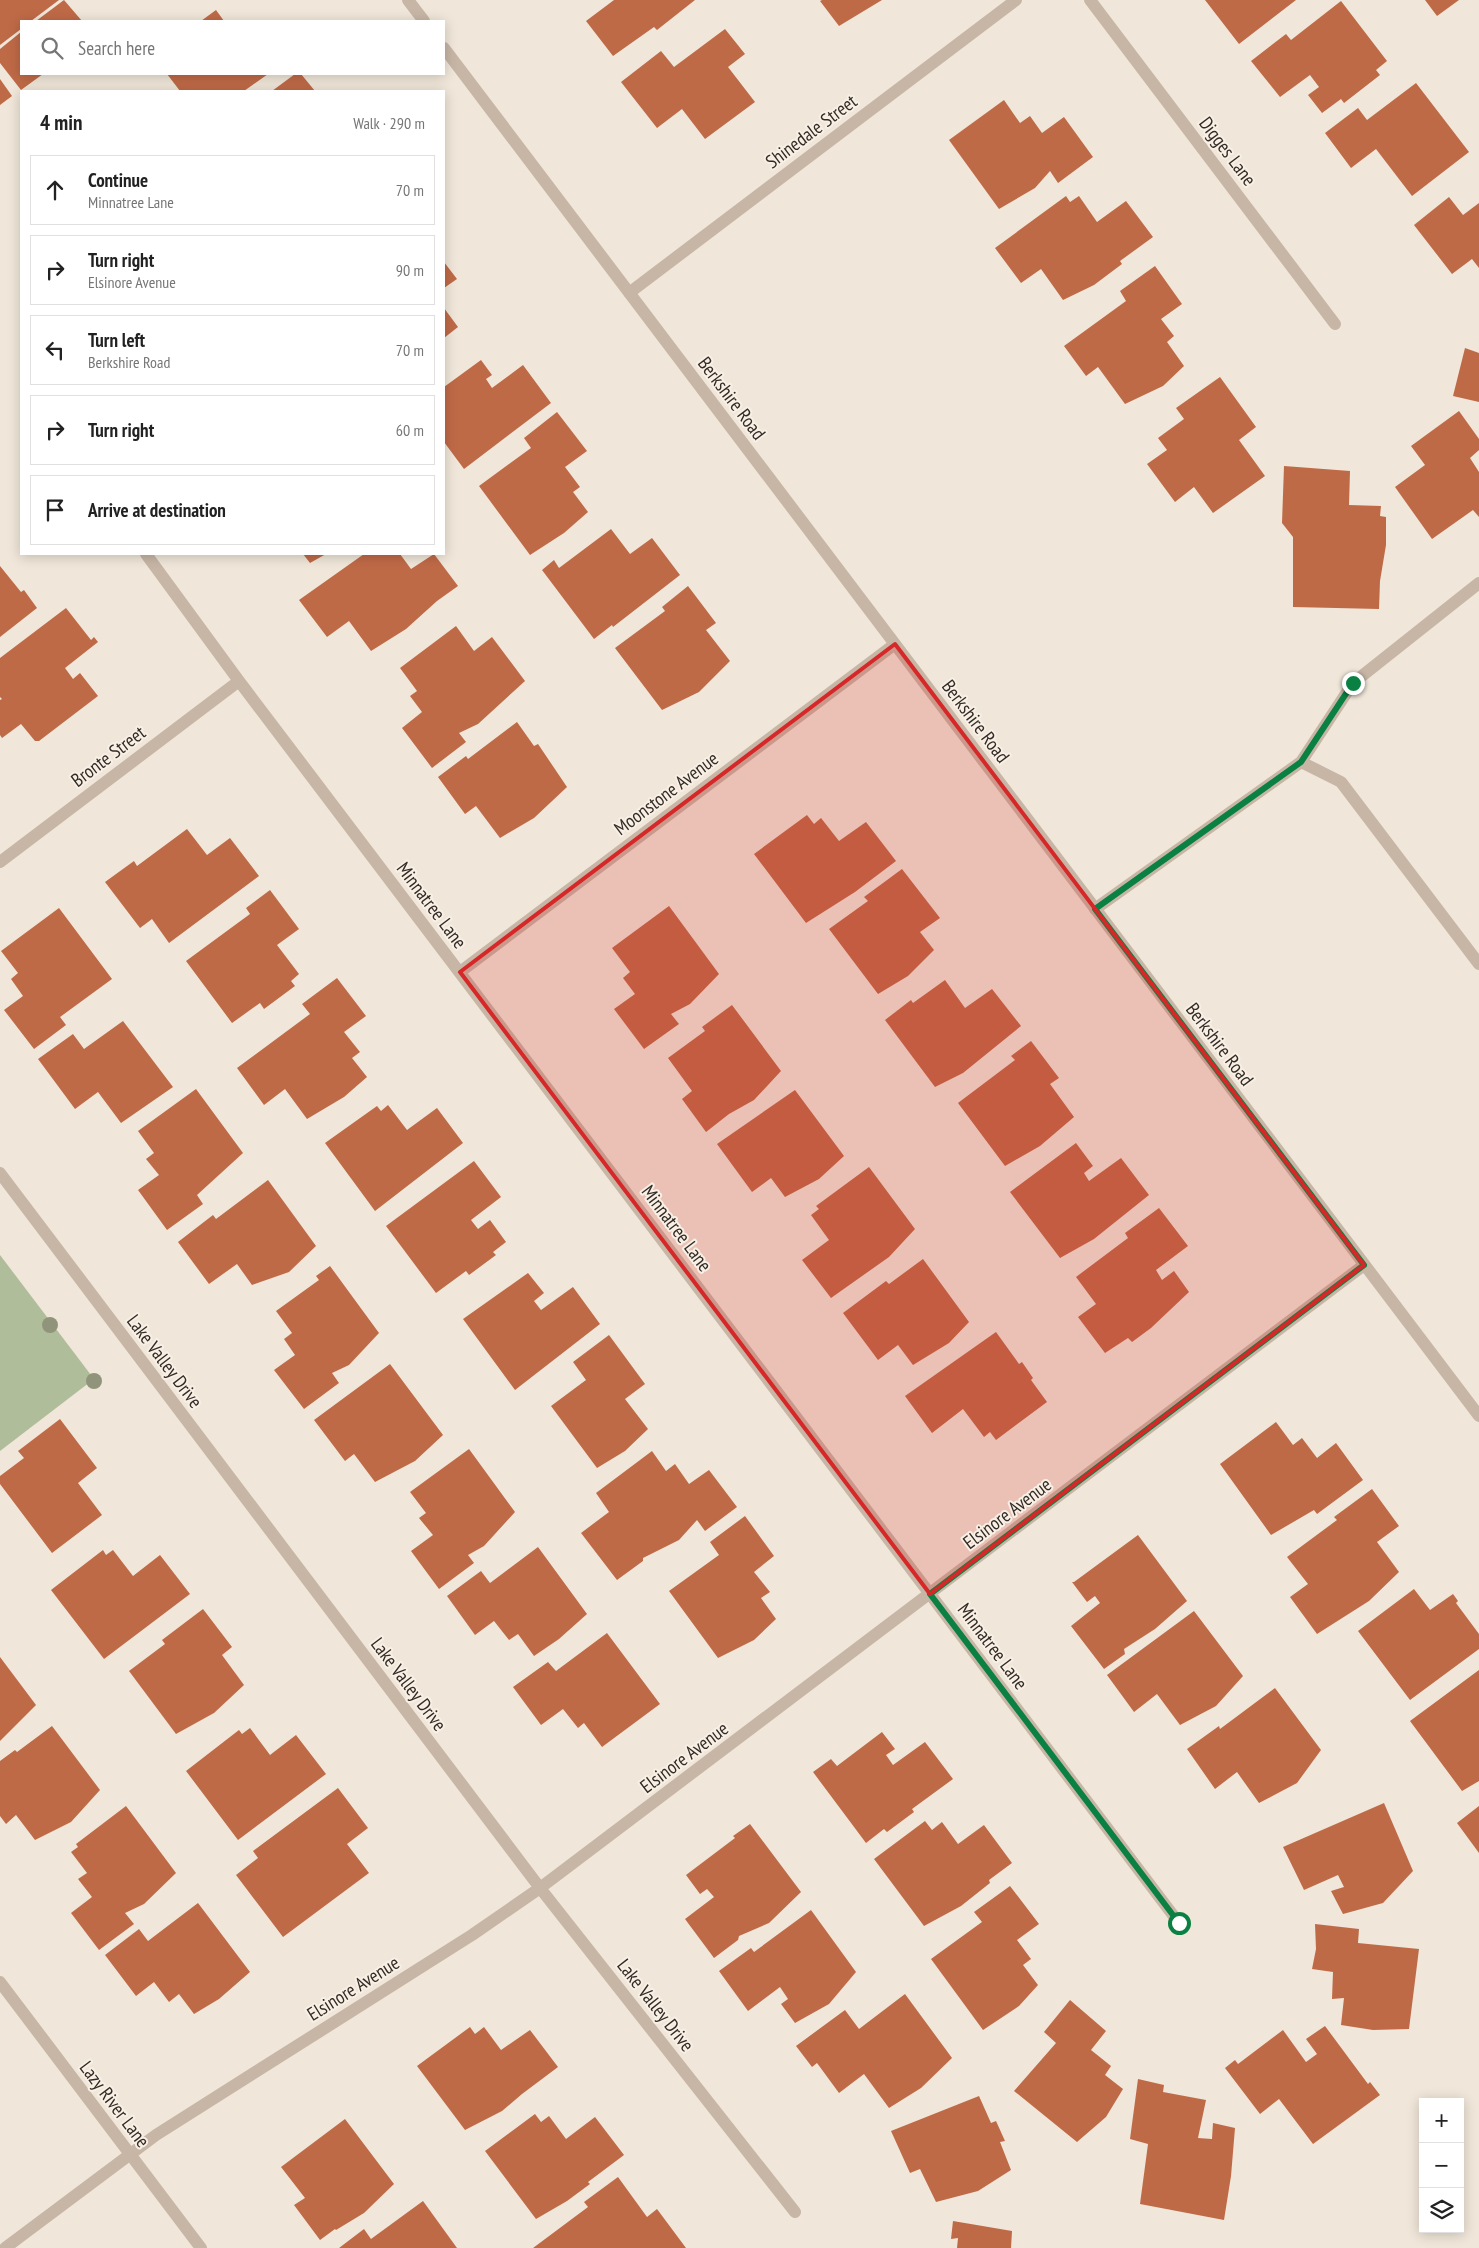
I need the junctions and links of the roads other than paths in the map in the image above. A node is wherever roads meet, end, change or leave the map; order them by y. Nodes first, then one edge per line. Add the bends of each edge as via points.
1 (408, 0) edge
2 (1016, 0) edge
3 (1090, 0) edge
4 (423, 20) edge
5 (445, 49) edge
6 (629, 292) junction
7 (1335, 324) dead end
8 (147, 555) edge
9 (1479, 582) edge
10 (895, 644) junction
11 (239, 681) junction
12 (1301, 762) junction
13 (0, 862) edge
14 (1095, 909) junction
15 (1479, 964) edge
16 (460, 972) junction
17 (0, 1173) edge
18 (1364, 1265) junction
19 (1479, 1416) edge
20 (930, 1594) junction
21 (540, 1888) junction
22 (1179, 1923) dead end
23 (0, 1982) edge
24 (130, 2154) junction
25 (795, 2212) dead end
26 (4, 2248) edge
27 (201, 2248) edge

1 - 4 street
2 - 6 street, Shinedale Street
3 - 7 street, Digges Lane
5 - 6 street, Berkshire Road
6 - 10 street, Berkshire Road
8 - 11 street, Minnatree Lane
9 - 12 street via 1353,683
10 - 14 street, Berkshire Road
10 - 16 street, Moonstone Avenue
11 - 13 street, Bronte Street
11 - 16 street, Minnatree Lane
12 - 14 street
12 - 15 street via 1341,782
14 - 18 street, Berkshire Road
16 - 20 street, Minnatree Lane
17 - 21 street, Lake Valley Drive
18 - 19 street, Berkshire Road
18 - 20 street, Elsinore Avenue
20 - 21 street, Elsinore Avenue
20 - 22 street, Minnatree Lane
21 - 24 street, Elsinore Avenue via 472,1935 156,2134
21 - 25 street, Lake Valley Drive
23 - 24 street, Lazy River Lane
24 - 26 street, Elsinore Avenue
24 - 27 street, Lazy River Lane

